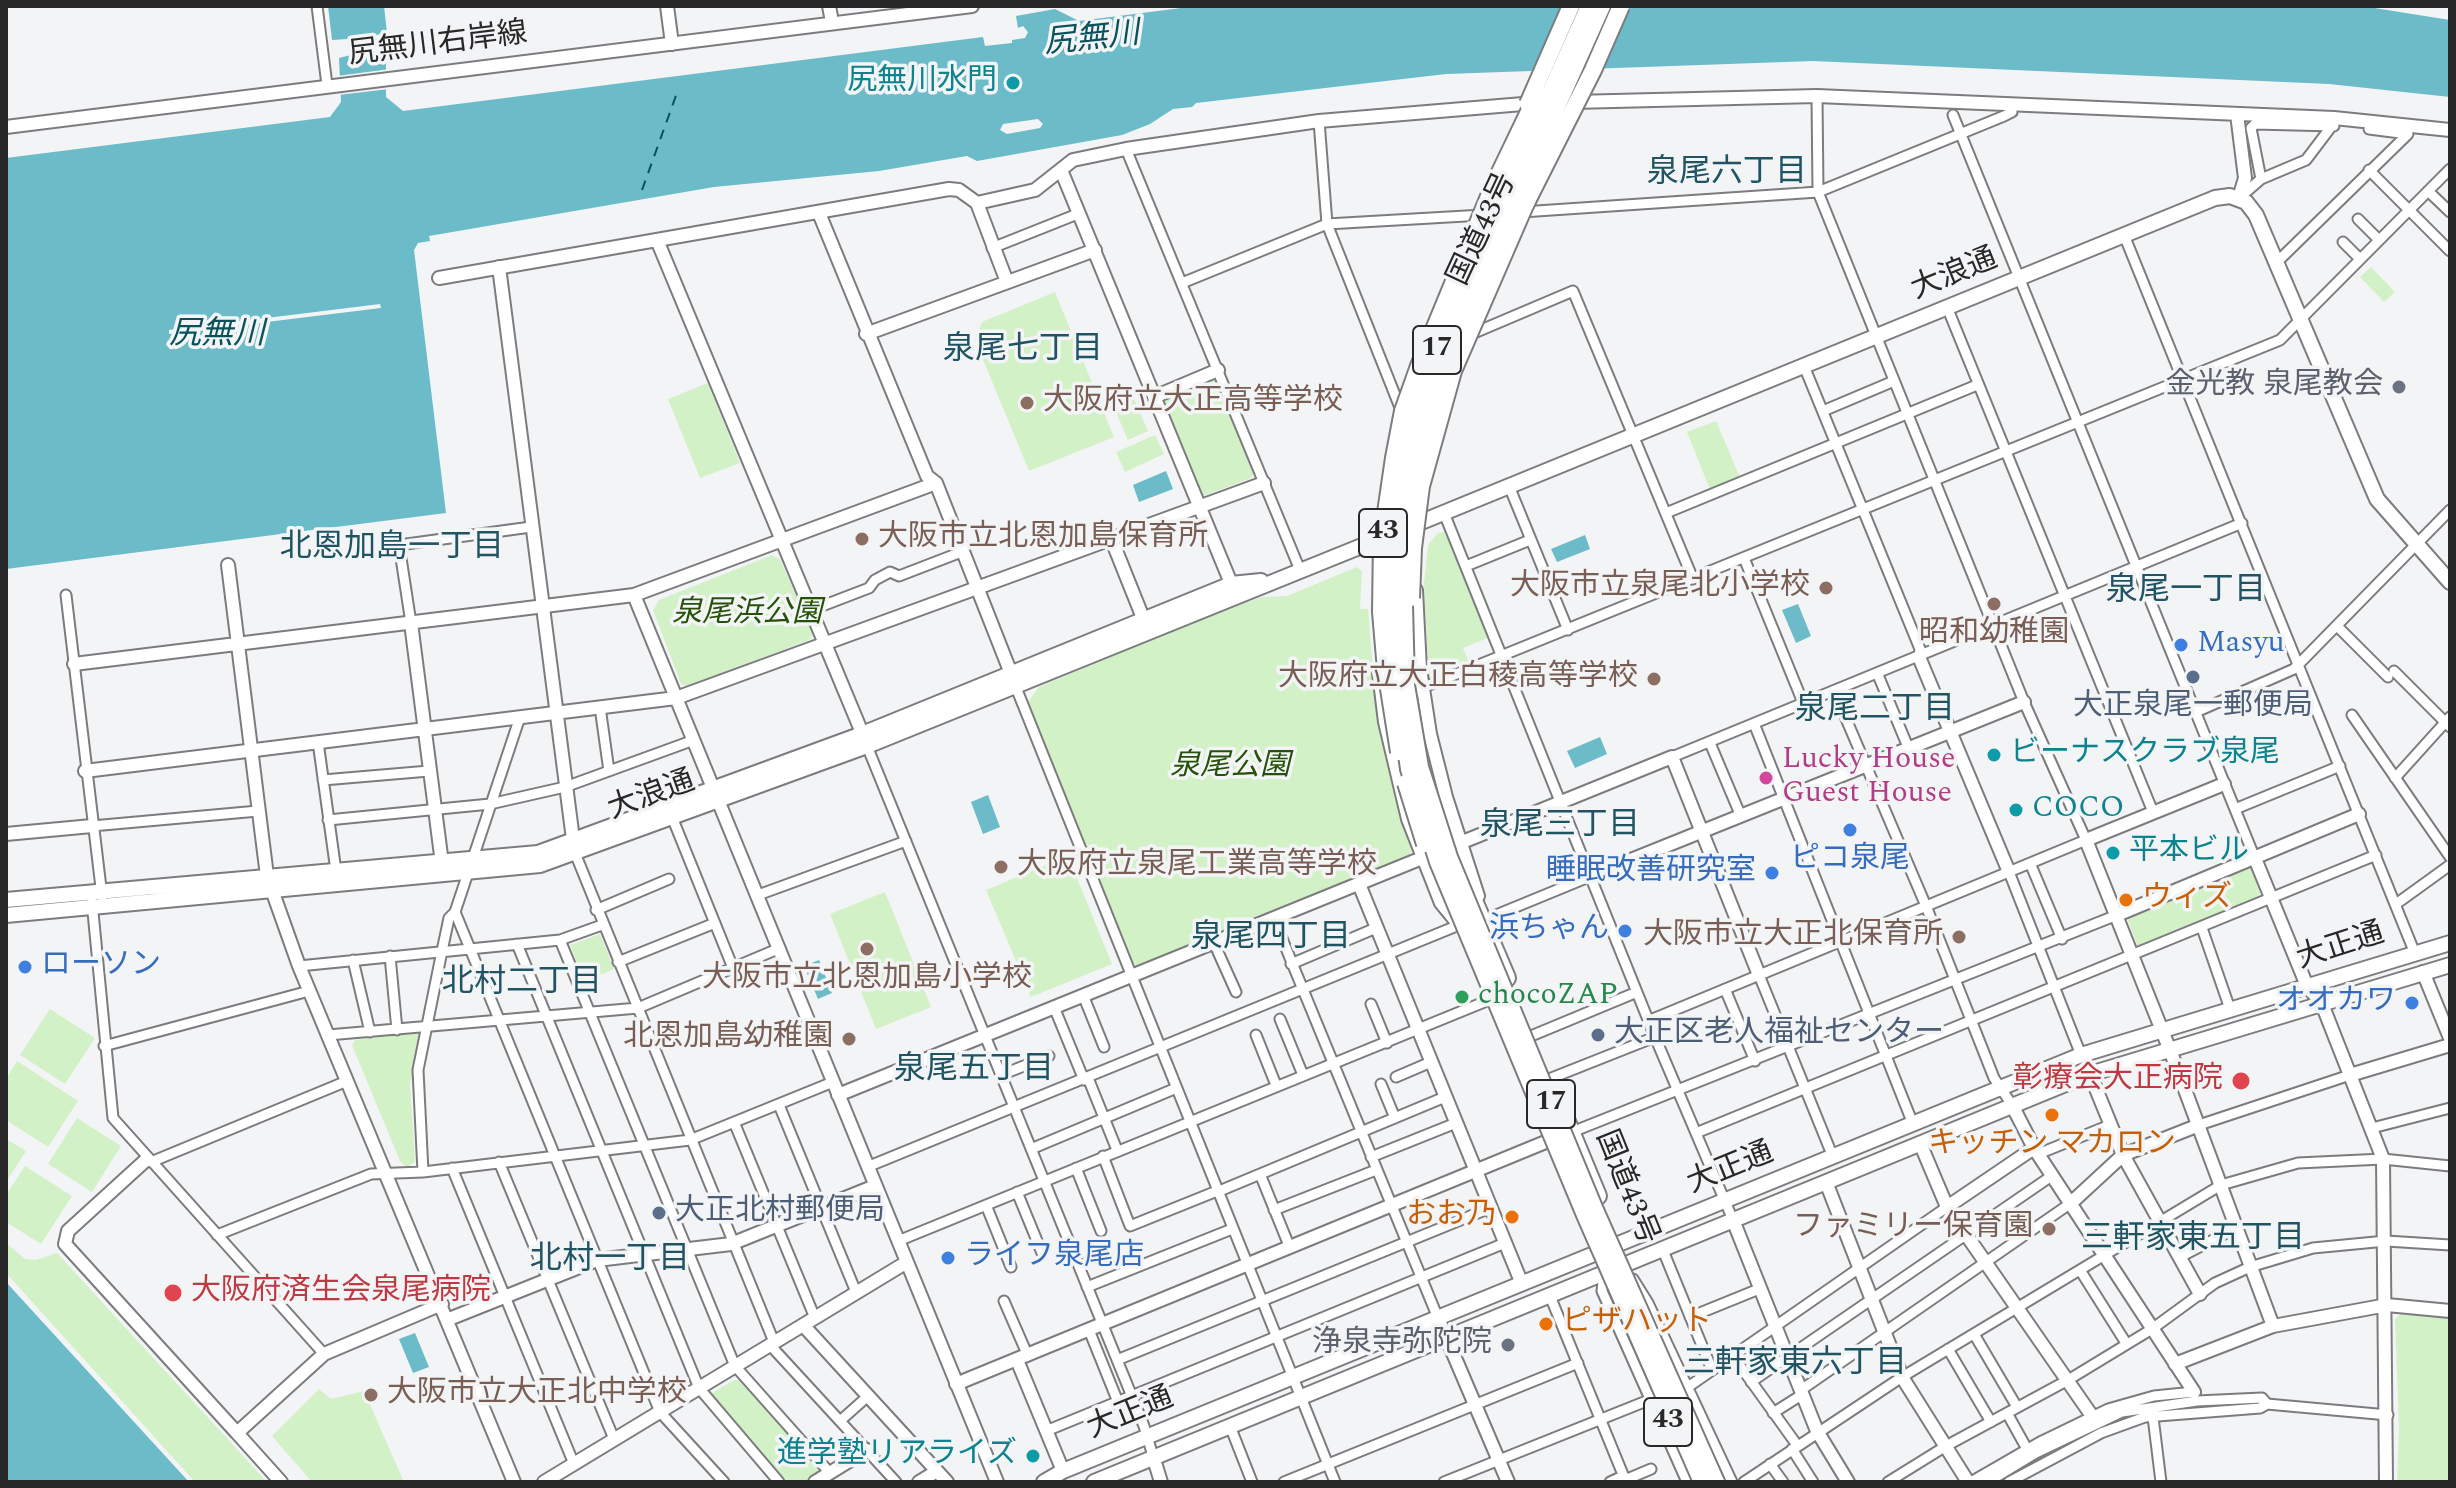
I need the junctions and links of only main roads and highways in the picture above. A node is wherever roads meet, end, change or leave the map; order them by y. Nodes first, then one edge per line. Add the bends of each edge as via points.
1 (1571, 6) edge
2 (1580, 6) edge
3 (1589, 6) edge
4 (1602, 6) edge
5 (1610, 6) edge
6 (1621, 6) edge
7 (1492, 189) junction
8 (1527, 208) junction
9 (2450, 582) edge
10 (1234, 590) junction
11 (1014, 679) junction
12 (716, 794) junction
13 (574, 848) junction
14 (443, 868) junction
15 (269, 883) junction
16 (96, 898) junction
17 (6, 900) edge
18 (6, 915) edge
19 (2450, 943) edge
20 (2450, 965) edge
21 (1617, 1244) junction
22 (1596, 1253) junction
23 (1627, 1268) junction
24 (1604, 1272) junction
25 (1044, 1482) edge
26 (1094, 1482) edge
27 (1695, 1482) edge
28 (1702, 1482) edge
29 (1719, 1482) edge

1 - 7 highway, 国道43号 / 43, bridge
2 - 7 highway, bridge
3 - 28 highway, 17, bridge via 1447,324 1419,404 1395,525 1392,649 1409,769 1438,862
4 - 29 highway, 17, bridge via 1468,304 1430,407 1412,486 1403,564 1406,685 1420,767 1449,857 1595,1210
5 - 8 highway, bridge
6 - 8 highway, 国道43号 / 43, bridge
7 - 22 highway, 国道43号 / 43, bridge via 1403,411 1382,540 1381,612 1394,721 1415,816
8 - 21 highway, 国道43号 / 43, bridge via 1469,330 1421,486 1411,628 1416,704 1430,774 1463,876
9 - 10 main road, 大浪通 via 2377,499 2256,215 2239,198 2215,198 1280,579
10 - 11 main road, 大浪通
10 - 11 main road, 大浪通 via 1143,618
11 - 12 main road, 大浪通
12 - 13 main road, 大浪通
12 - 13 main road, 大浪通 via 672,817
13 - 14 main road, 大浪通
14 - 15 main road, 大浪通
14 - 15 main road, 大浪通 via 336,871
15 - 16 main road, 大浪通
16 - 17 main road, 大浪通
16 - 18 main road, 大浪通
19 - 21 main road, 大正通 via 2081,1055
20 - 23 main road, 大正通 via 2090,1074 1662,1248
21 - 22 main road, 大正通
21 - 23 highway, 国道43号 / 43
22 - 24 highway, 国道43号 / 43
22 - 25 main road, 大正通
23 - 24 main road, 大正通
23 - 29 highway, 国道43号 / 43, bridge
24 - 26 main road, 大正通
24 - 27 highway, 国道43号 / 43

